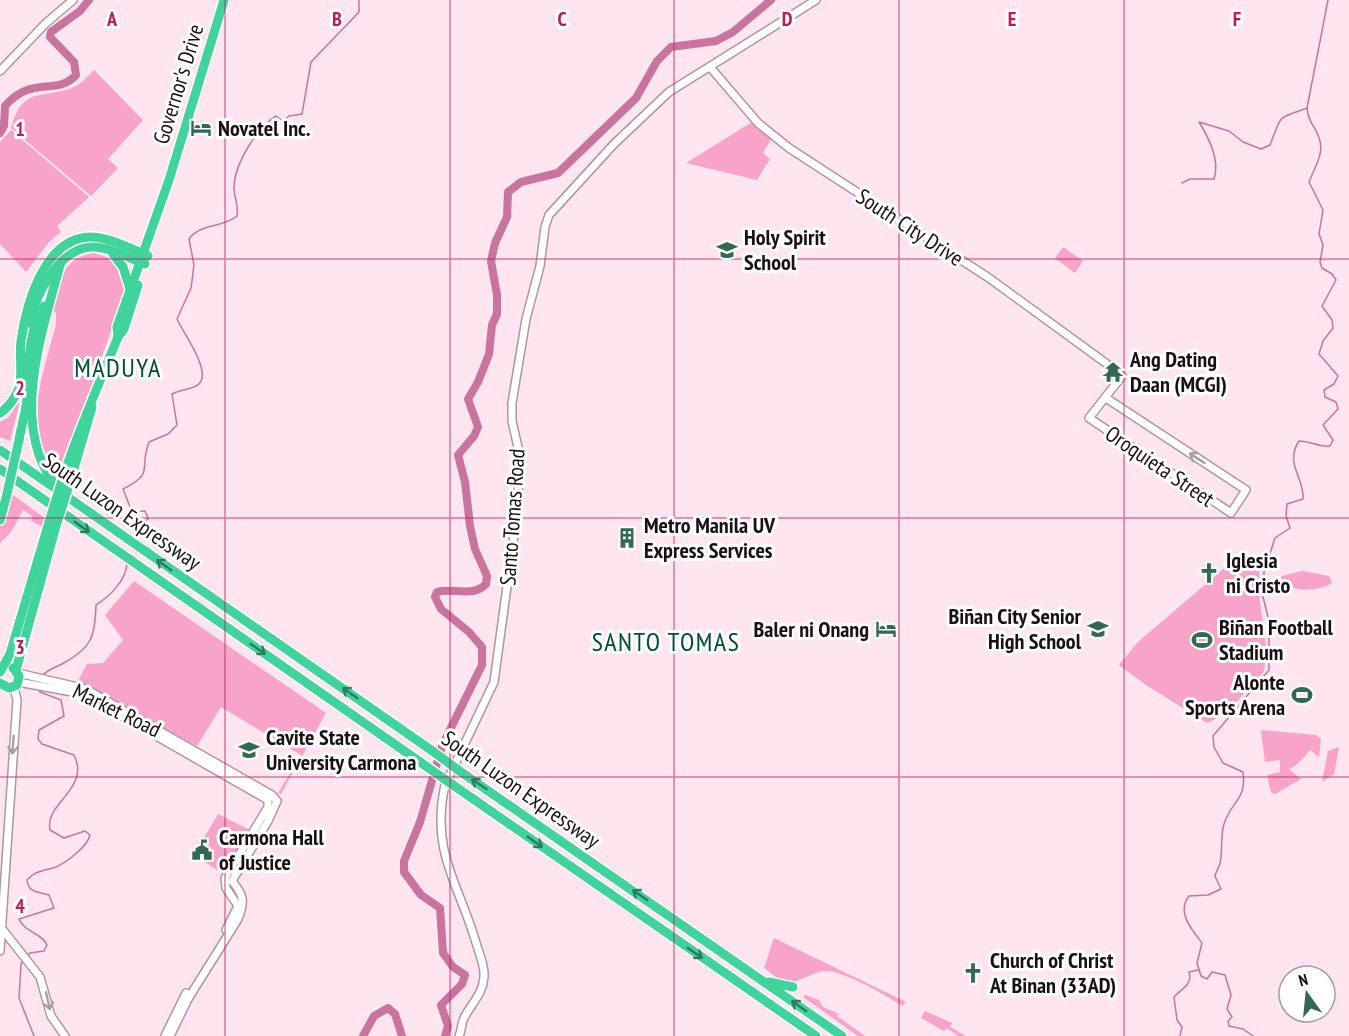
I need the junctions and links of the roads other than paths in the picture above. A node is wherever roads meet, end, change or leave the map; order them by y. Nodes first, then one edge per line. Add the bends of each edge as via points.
1 (73, 0) edge
2 (224, 0) edge
3 (816, 0) edge
4 (710, 67) junction
5 (0, 71) edge
6 (170, 180) junction
7 (150, 234) junction
8 (121, 246) junction
9 (108, 251) junction
10 (144, 259) junction
11 (60, 265) junction
12 (130, 290) junction
13 (53, 291) junction
14 (118, 337) junction
15 (27, 372) junction
16 (19, 386) junction
17 (1106, 398) junction
18 (0, 413) edge
19 (16, 439) junction
20 (0, 450) edge
21 (0, 470) edge
22 (0, 475) edge
23 (22, 484) junction
24 (59, 490) junction
25 (2, 497) edge
26 (0, 520) edge
27 (52, 524) junction
28 (0, 672) edge
29 (14, 681) edge
30 (208, 762) junction
31 (3, 930) junction
32 (0, 951) edge
33 (757, 977) junction
34 (794, 987) dead end
35 (65, 1036) edge
36 (165, 1036) edge
37 (170, 1036) edge
38 (459, 1036) edge
39 (816, 1036) edge
40 (842, 1036) edge

1 - 5 street
2 - 6 highway, Governor's Drive
3 - 4 street, Santo Tomas Road
4 - 17 street, South City Drive via 758,123 789,148 996,283 1122,376
4 - 38 street, Santo Tomas Road via 679,84 638,120 557,203 545,227 512,403 520,456 517,513 494,682 445,785 442,800 441,843 451,880 471,922 485,973
6 - 7 highway, Governor's Drive
6 - 10 highway, Governor's Drive
7 - 8 highway via 139,242
7 - 10 highway, Governor's Drive
8 - 10 highway
8 - 16 highway via 95,237 79,239 52,259 31,297 21,342
9 - 10 highway
9 - 11 highway via 88,247
9 - 12 highway via 121,263
10 - 12 highway, Governor's Drive
10 - 14 highway, Governor's Drive via 124,329
11 - 13 highway
11 - 15 highway via 32,314 25,345
12 - 14 highway, Governor's Drive via 117,327
13 - 15 highway via 37,318
13 - 24 highway via 37,351 32,429 40,462
14 - 27 highway, Governor's Drive, bridge
15 - 19 highway via 27,400
16 - 18 highway via 11,403
16 - 19 highway
17 -> 17 street, Oroquieta Street via 1089,418 1231,513 1246,490
19 - 25 highway, bridge
20 - 24 highway, South Luzon Expressway
21 - 23 highway, South Luzon Expressway
22 - 23 highway
23 -> 39 highway, South Luzon Expressway, bridge
33 -> 24 highway, South Luzon Expressway, bridge
25 - 26 highway
27 - 28 highway, Governor's Drive via 10,654
27 - 29 highway, Governor's Drive
28 - 29 highway via 8,667
29 - 30 street, Market Road via 86,689
29 -> 31 street via 17,700
30 - 36 street via 267,799 268,805 225,878 237,911 176,1010
30 - 37 street via 277,801 232,881 243,896 238,920 188,999
31 - 32 street
31 -> 35 street via 43,983 51,1016
33 - 34 highway
40 -> 33 highway, South Luzon Expressway

